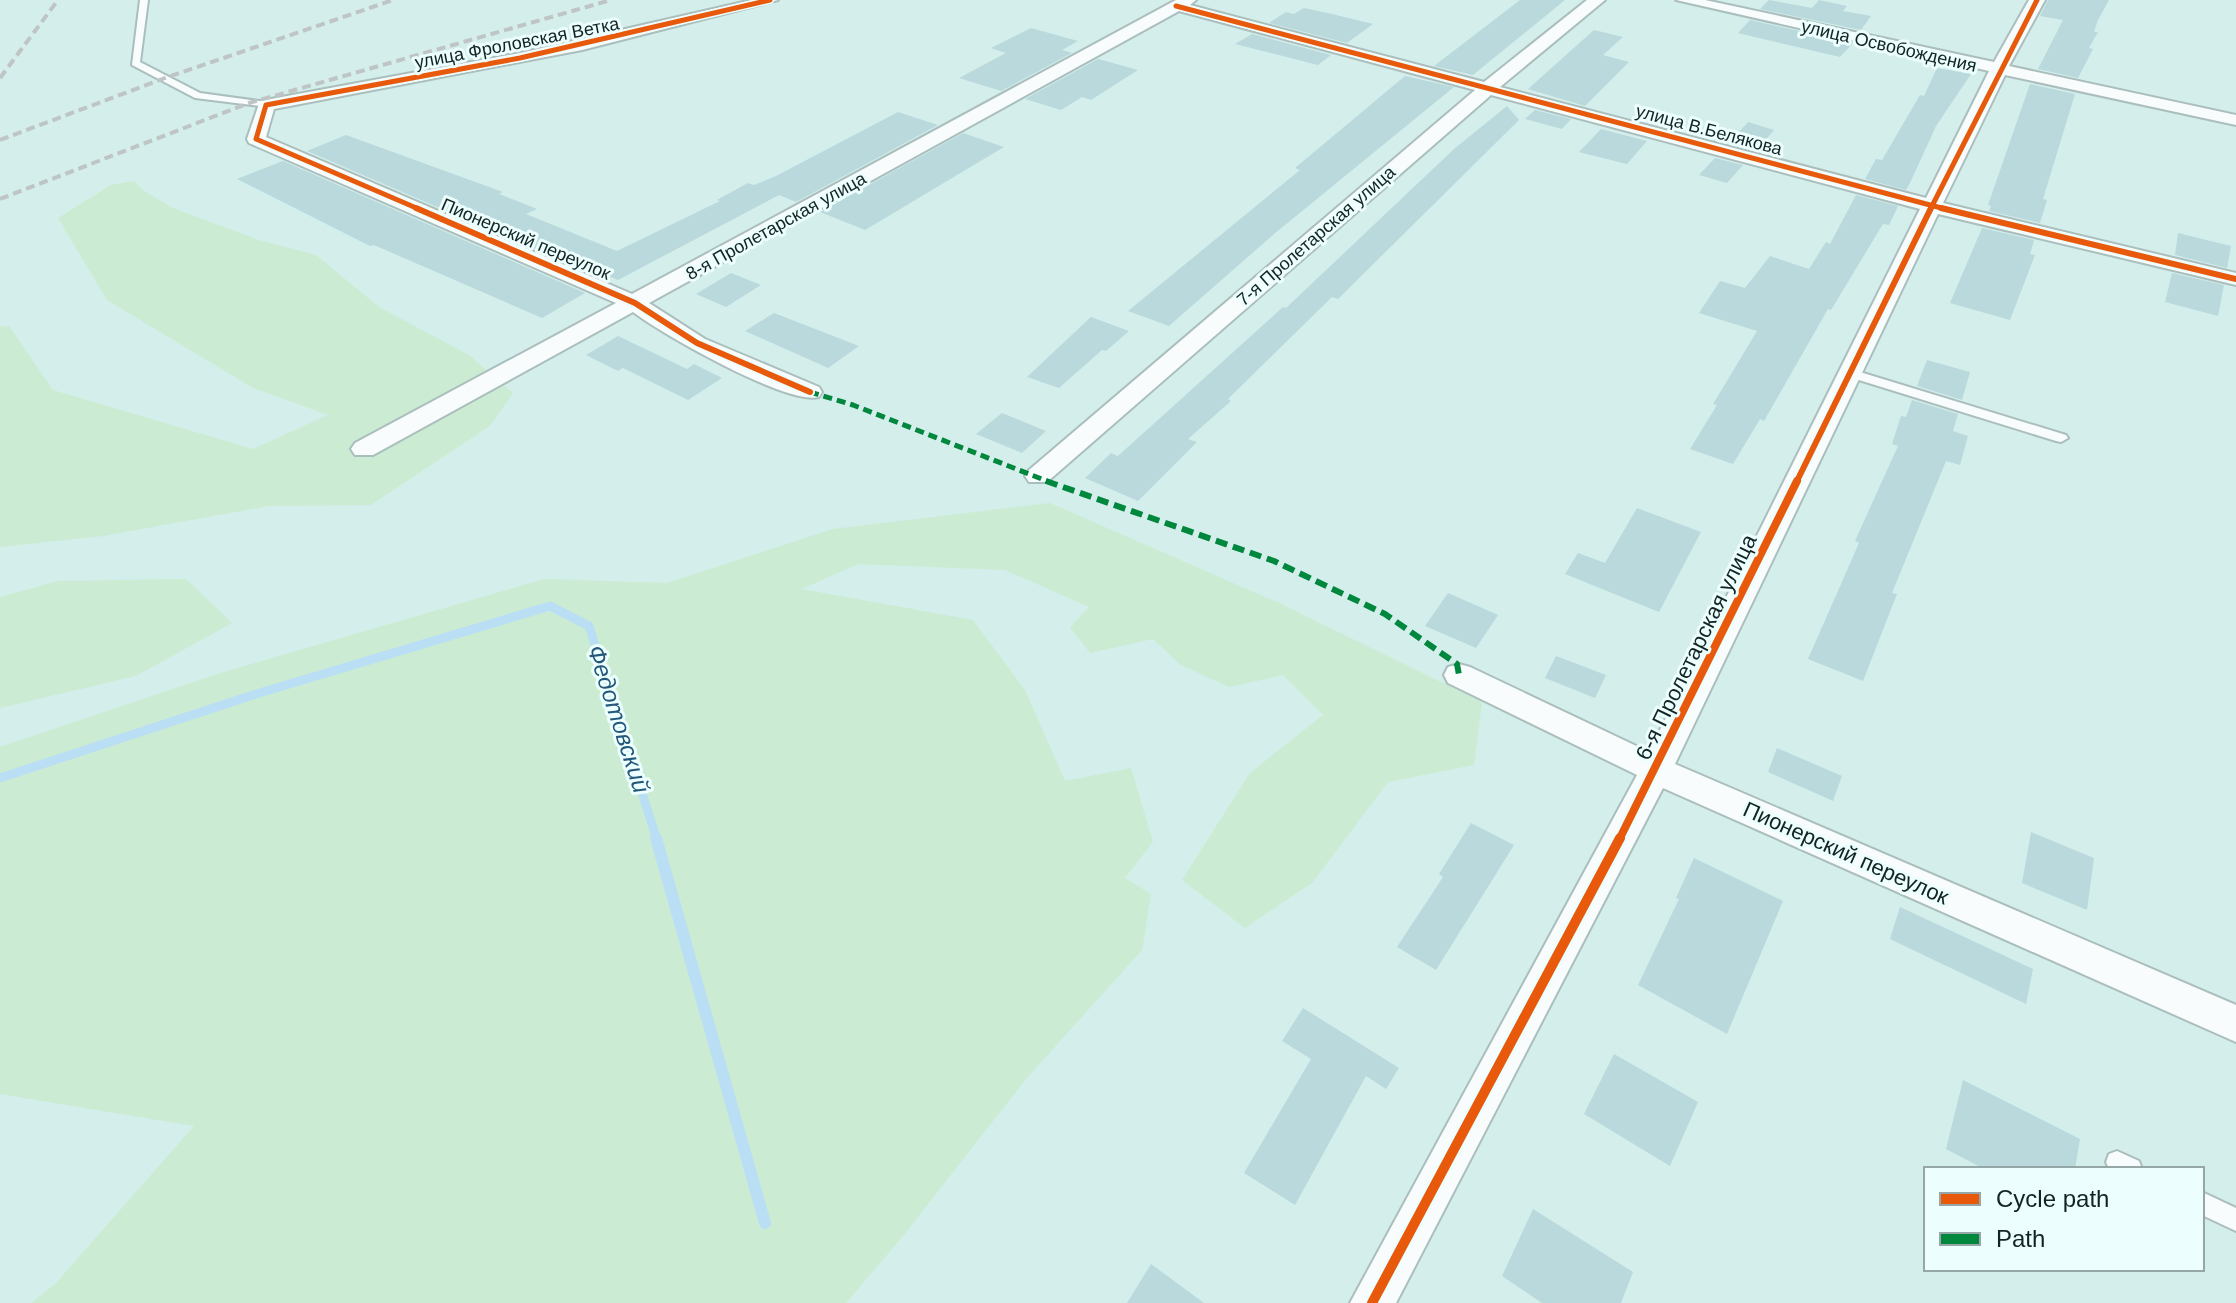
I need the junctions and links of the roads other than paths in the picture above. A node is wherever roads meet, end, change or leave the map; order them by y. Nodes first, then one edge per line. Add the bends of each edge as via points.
1 (144, 0) edge
2 (770, 0) edge
3 (1597, 0) edge
4 (1684, 0) edge
5 (2037, 0) edge
6 (1182, 3) edge
7 (1998, 71) junction
8 (1488, 88) junction
9 (266, 105) junction
10 (2236, 120) edge
11 (1931, 206) junction
12 (2236, 279) edge
13 (635, 303) junction
14 (1850, 373) junction
15 (810, 392) dead end
16 (2061, 438) dead end
17 (364, 449) dead end
18 (1038, 476) dead end
19 (1459, 675) dead end
20 (1656, 770) junction
21 (2236, 1024) edge
22 (2204, 1204) edge
23 (2236, 1220) edge
24 (1372, 1303) edge

1 - 9 lane via 135,63 198,96
2 - 9 street, улица Фроловская Ветка via 633,36
3 - 8 street, 7-я Пролетарская улица
4 - 7 street, улица Освобождения
5 - 7 street, 6-я Пролетарская улица
6 - 8 street, улица В.Белякова
6 - 13 street, 8-я Пролетарская улица
7 - 10 street, улица Освобождения
7 - 11 street, 6-я Пролетарская улица
8 - 11 street, улица В.Белякова
8 - 18 street, 7-я Пролетарская улица
9 - 13 street, Пионерский переулок via 256,139
11 - 12 street, улица В.Белякова
11 - 14 street, 6-я Пролетарская улица
13 - 15 street, Пионерский переулок via 708,351
13 - 17 street, 8-я Пролетарская улица
14 - 16 lane
14 - 20 street, 6-я Пролетарская улица
19 - 20 street, Пионерский переулок
20 - 21 street, Пионерский переулок
20 - 24 street, 6-я Пролетарская улица
22 - 23 lane

